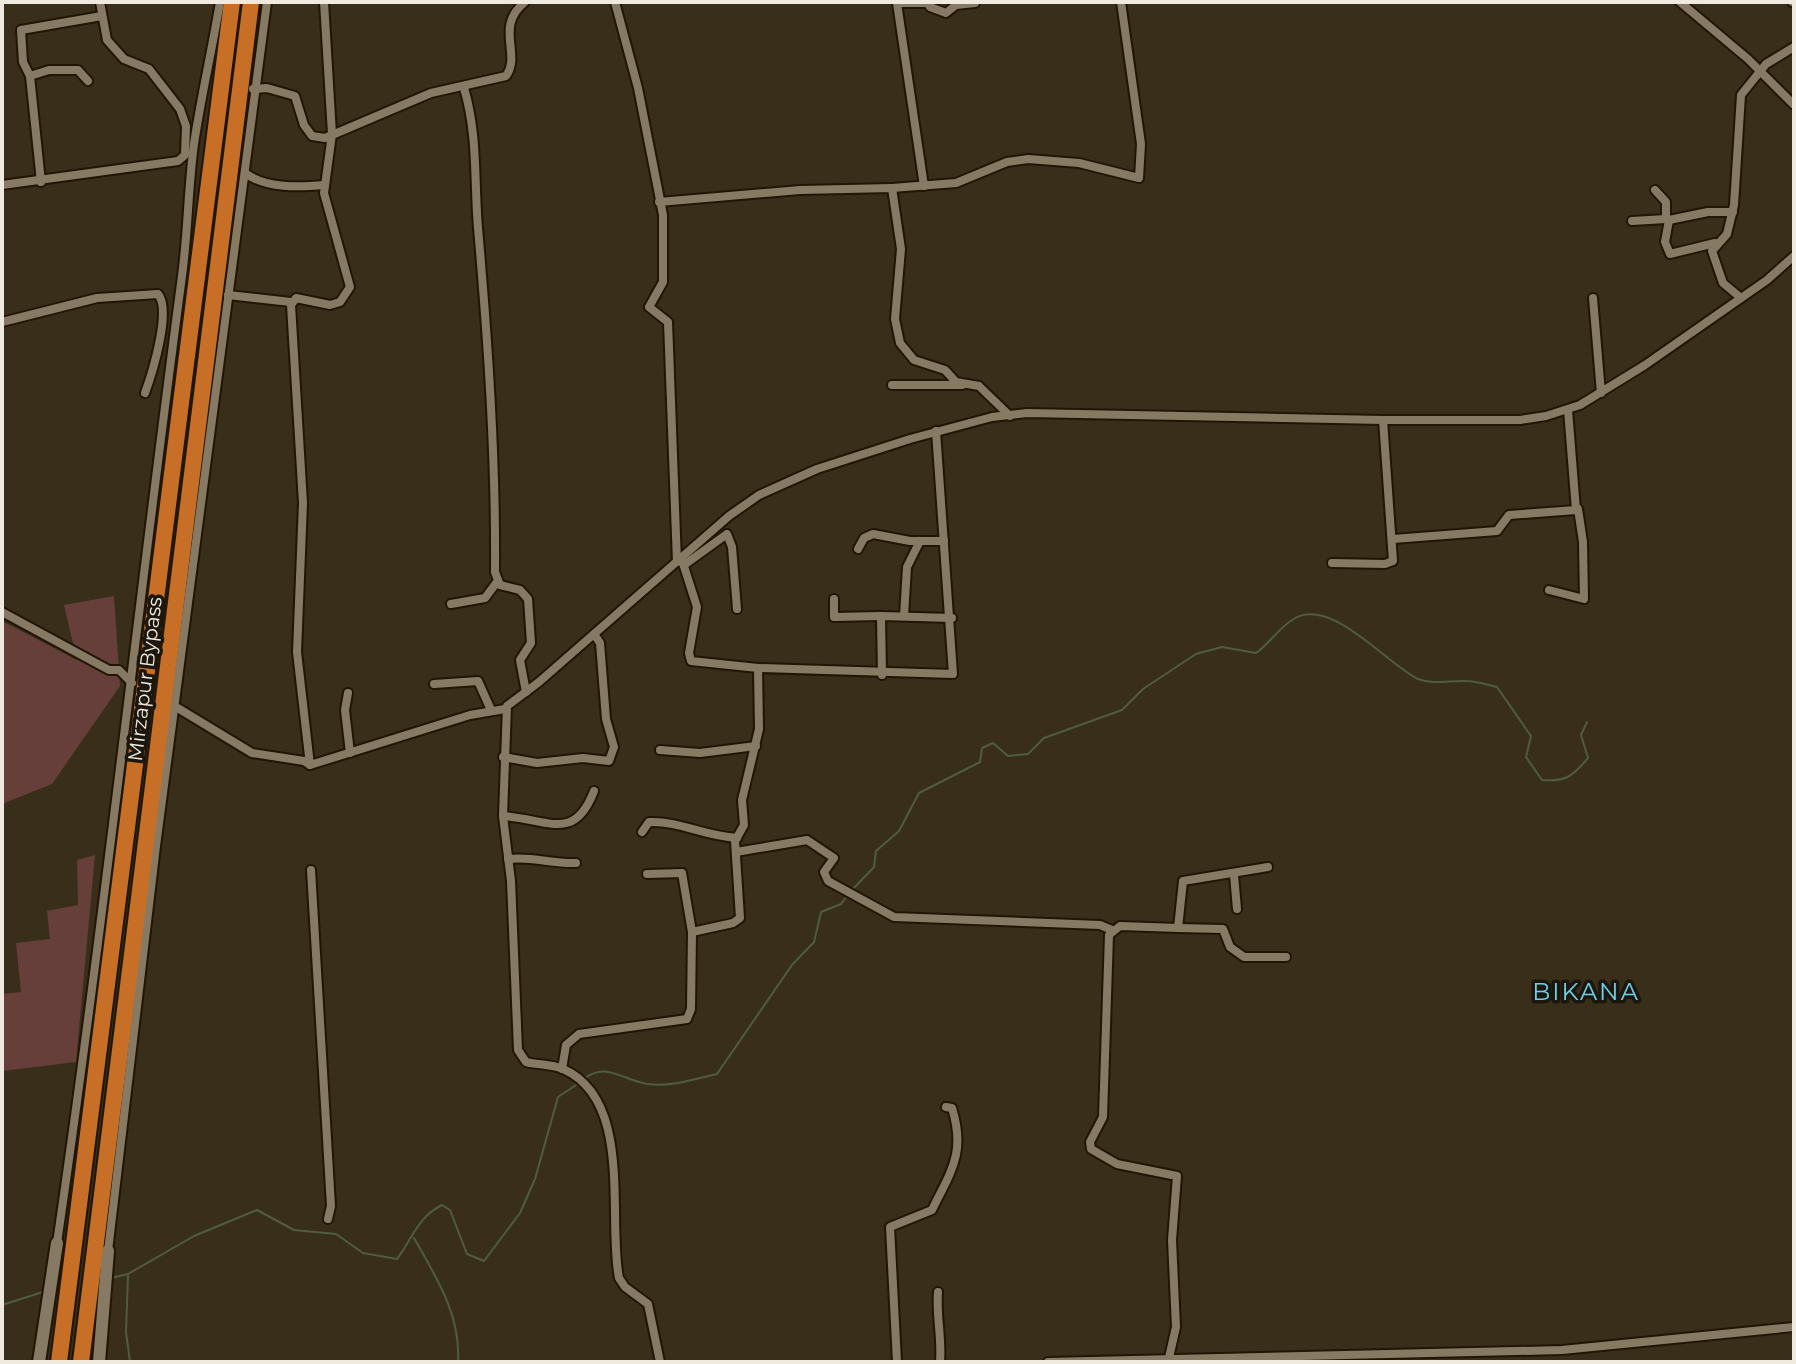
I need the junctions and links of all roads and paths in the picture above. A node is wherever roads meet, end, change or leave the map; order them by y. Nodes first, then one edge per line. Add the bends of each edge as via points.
1 (100, 2) edge
2 (251, 2) edge
3 (267, 2) edge
4 (324, 2) edge
5 (525, 2) edge
6 (609, 2) edge
7 (616, 2) edge
8 (927, 2) edge
9 (1121, 2) edge
10 (1680, 2) edge
11 (220, 3) edge
12 (975, 3) edge
13 (102, 16) junction
14 (1794, 47) edge
15 (1757, 73) junction
16 (30, 76) junction
17 (88, 81) dead end
18 (464, 88) junction
19 (253, 89) junction
20 (1794, 105) edge
21 (332, 134) junction
22 (245, 173) junction
23 (41, 182) junction
24 (2, 185) edge
25 (325, 185) junction
26 (924, 186) junction
27 (892, 188) junction
28 (1655, 190) dead end
29 (659, 202) junction
30 (1733, 212) junction
31 (1668, 219) junction
32 (1632, 221) dead end
33 (1716, 243) junction
34 (1794, 256) edge
35 (228, 295) junction
36 (1593, 298) dead end
37 (1741, 298) junction
38 (162, 300) junction
39 (178, 302) junction
40 (291, 302) junction
41 (2, 322) edge
42 (892, 385) dead end
43 (963, 385) junction
44 (145, 393) dead end
45 (1601, 393) junction
46 (1568, 410) junction
47 (1010, 417) junction
48 (1383, 420) junction
49 (936, 435) junction
50 (1578, 509) junction
51 (1393, 539) junction
52 (920, 541) junction
53 (944, 541) junction
54 (858, 549) dead end
55 (681, 562) junction
56 (1332, 563) dead end
57 (497, 582) junction
58 (1549, 590) dead end
59 (834, 599) dead end
60 (451, 604) dead end
61 (737, 609) dead end
62 (2, 612) edge
63 (881, 616) junction
64 (904, 616) junction
65 (952, 618) junction
66 (594, 634) junction
67 (758, 668) junction
68 (882, 675) junction
69 (434, 684) dead end
70 (135, 686) junction
71 (526, 692) junction
72 (348, 693) dead end
73 (176, 707) dead end
74 (505, 709) junction
75 (491, 710) junction
76 (756, 746) junction
77 (660, 750) dead end
78 (350, 753) junction
79 (503, 757) junction
80 (310, 765) junction
81 (594, 791) dead end
82 (503, 816) junction
83 (642, 832) dead end
84 (737, 838) junction
85 (736, 852) junction
86 (508, 859) junction
87 (576, 863) dead end
88 (1268, 867) dead end
89 (311, 870) dead end
90 (647, 874) dead end
91 (1234, 875) junction
92 (1237, 909) dead end
93 (1178, 928) junction
94 (1112, 930) junction
95 (692, 932) junction
96 (1286, 957) dead end
97 (562, 1069) junction
98 (946, 1107) dead end
99 (328, 1219) dead end
100 (57, 1243) joint
101 (108, 1251) joint
102 (938, 1292) dead end
103 (1794, 1327) edge
104 (1562, 1350) junction
105 (1330, 1358) edge
106 (39, 1362) edge
107 (59, 1362) edge
108 (81, 1362) edge
109 (99, 1362) edge
110 (660, 1362) edge
111 (897, 1362) edge
112 (940, 1362) edge
113 (1048, 1362) edge
114 (1058, 1362) edge
115 (1168, 1362) edge
116 (1561, 1362) edge

1 - 13 street
2 - 108 highway, Mirzapur Bypass
3 - 19 street
4 - 21 street
5 - 18 street via 509,24 509,74
6 - 7 street
7 - 29 street
8 - 12 street via 944,13
8 - 26 street via 897,3
9 - 26 street via 1141,144 1139,178 1079,163 1028,159 963,181
10 - 15 street
11 - 39 street via 194,146
11 - 107 highway
13 - 16 street via 21,30 23,62
13 - 23 street via 107,40 124,59 149,69 180,109 186,126 185,155 178,161
14 - 15 street
15 - 20 street
15 - 30 street via 1740,100
16 - 17 street via 65,68 78,70
16 - 23 street
18 - 21 street via 431,93
18 - 57 street via 475,131 490,356
19 - 21 street via 295,96 312,136
19 - 22 street
21 - 25 street
22 - 25 street via 254,180 299,187
22 - 35 street
23 - 24 street
25 - 40 street via 350,287 344,299 330,305 296,298
26 - 27 street
27 - 29 street
27 - 43 street via 901,249 895,319 900,343 914,360 945,370
28 - 31 street via 1666,202
29 - 55 street via 664,278 649,307 668,322
30 - 31 street
30 - 33 street via 1727,234
31 - 32 street
31 - 33 street via 1665,242 1670,254
33 - 37 street via 1712,251 1720,277
34 - 37 street
35 - 40 street
35 - 101 street
36 - 45 street
37 - 45 street
38 - 39 street
38 - 41 street via 154,294 108,296
38 - 44 street via 160,334
39 - 70 street
40 - 80 street via 303,490 297,652
42 - 43 street
43 - 47 street via 979,386
45 - 46 street
46 - 48 street via 1520,420
46 - 50 street
47 - 48 street via 1048,413
47 - 49 street via 992,417
48 - 51 street
49 - 53 street
49 - 55 street via 776,486 744,504
50 - 51 street via 1509,515 1497,531
50 - 58 street via 1584,599
51 - 56 street via 1390,564
52 - 53 street
52 - 54 street via 873,534
52 - 64 street via 907,567
53 - 65 street
55 - 61 street via 727,534
55 - 66 street
55 - 67 street via 697,607 691,661
57 - 60 street via 485,598
57 - 71 street via 528,599 531,643 520,660
59 - 63 street via 834,617
62 - 70 street via 109,670 119,670
63 - 64 street
63 - 68 street
64 - 65 street
65 - 68 street via 953,674
66 - 71 street
66 - 79 street via 600,643 606,719 614,747 609,761 537,763
67 - 68 street
67 - 76 street
69 - 75 street via 478,681
70 - 100 street
71 - 74 street
72 - 78 street
73 - 80 street via 252,753
74 - 75 street
74 - 79 street
75 - 78 street
76 - 77 street via 700,753
76 - 84 street via 742,800 744,825
78 - 80 street
79 - 82 street
81 - 82 street via 580,819 567,826
82 - 86 street
83 - 84 street via 649,822 676,821 704,834
84 - 85 street
85 - 94 street via 807,840 834,858 824,872 828,881 894,917 1100,925
85 - 95 street via 740,918
86 - 87 street via 530,856
86 - 97 street via 518,1050 526,1062
88 - 91 street
89 - 99 street
90 - 95 street via 682,873
91 - 92 street
91 - 93 street via 1181,882
93 - 94 street
93 - 96 street via 1223,929 1230,947 1244,957
94 - 115 street via 1103,1117 1090,1142 1091,1149 1117,1164 1177,1176 1172,1240 1176,1327
95 - 97 street via 689,1017 681,1023 579,1034 566,1045
97 - 110 street via 584,1085 604,1124 614,1171 619,1278 648,1304
98 - 111 street via 952,1108 959,1138 954,1170 932,1210 890,1227
100 - 106 street
101 - 109 street
102 - 112 street
103 - 104 street
104 - 105 street
104 - 116 street
105 - 115 street
113 - 114 street
114 - 115 street

